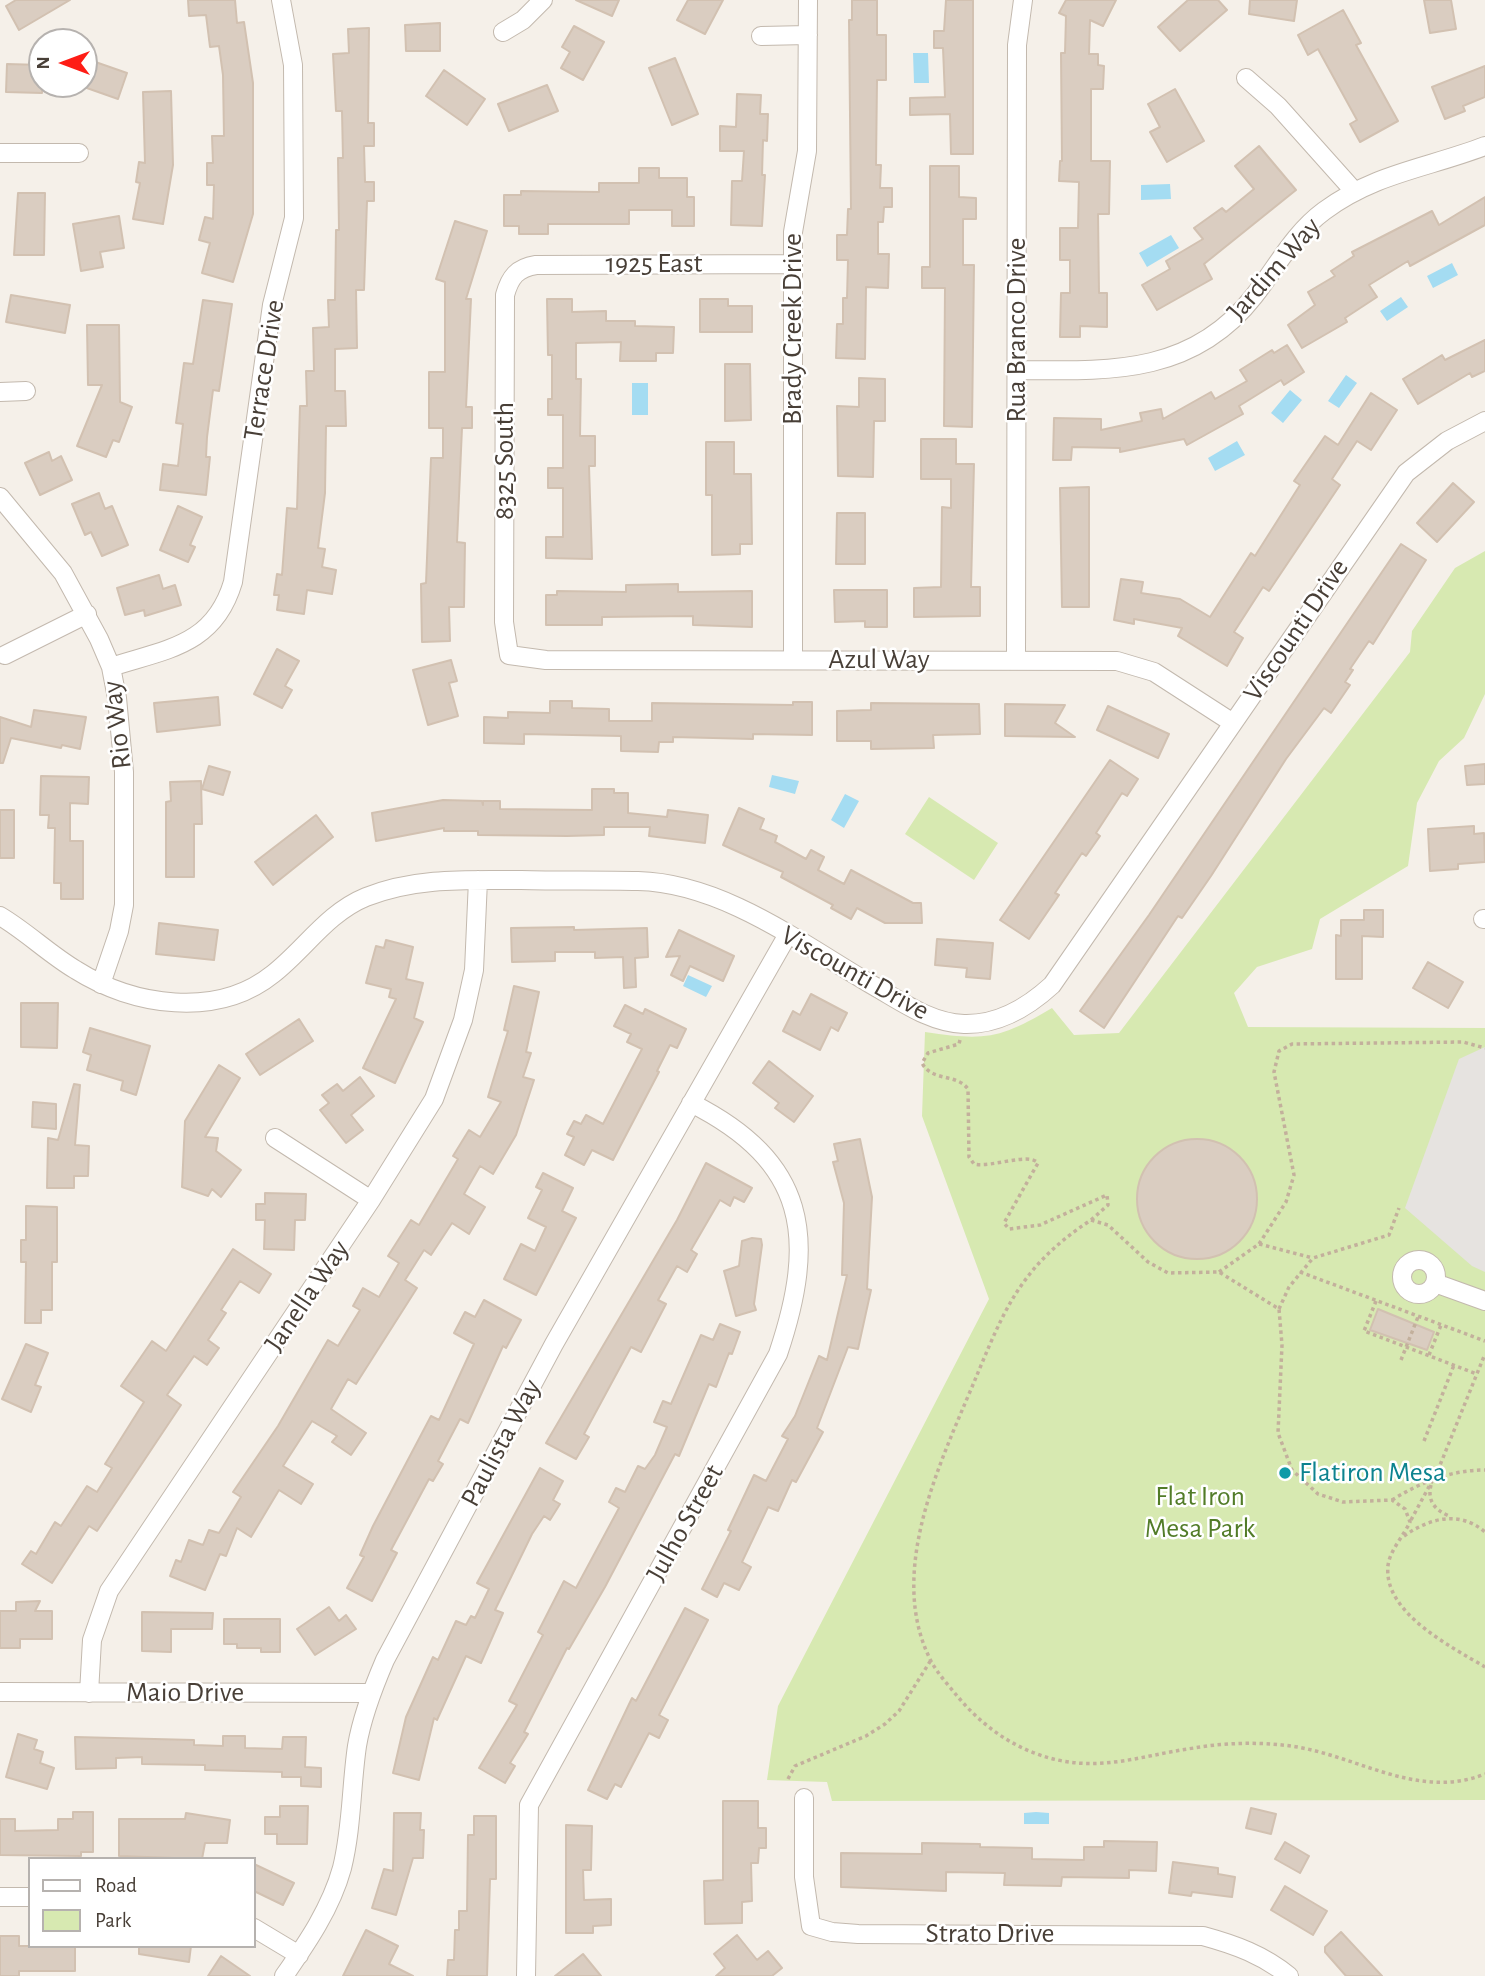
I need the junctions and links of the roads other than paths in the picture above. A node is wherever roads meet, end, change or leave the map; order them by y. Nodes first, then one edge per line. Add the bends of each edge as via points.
1 (281, 0) edge
2 (542, 0) edge
3 (808, 0) edge
4 (1023, 0) edge
5 (503, 32) dead end
6 (808, 35) junction
7 (761, 36) dead end
8 (1246, 78) dead end
9 (1485, 146) edge
10 (0, 153) edge
11 (79, 153) dead end
12 (1353, 191) junction
13 (792, 264) junction
14 (518, 271) joint
15 (1017, 370) junction
16 (0, 391) edge
17 (26, 391) dead end
18 (1485, 421) edge
19 (0, 498) edge
20 (87, 614) junction
21 (5, 655) dead end
22 (509, 655) joint
23 (793, 660) junction
24 (1016, 660) junction
25 (111, 667) junction
26 (1233, 723) junction
27 (478, 880) junction
28 (0, 916) edge
29 (787, 936) junction
30 (101, 984) junction
31 (691, 1103) junction
32 (275, 1138) dead end
33 (371, 1200) junction
34 (1434, 1283) dead end
35 (1485, 1301) edge
36 (0, 1692) edge
37 (89, 1693) junction
38 (370, 1693) junction
39 (804, 1798) dead end
40 (0, 1897) edge
41 (28, 1897) edge
42 (256, 1929) edge
43 (299, 1955) junction
44 (284, 1976) edge
45 (526, 1976) edge
46 (1289, 1976) edge

1 - 25 street, Terrace Drive via 293,65 294,218 272,305 233,582 226,605 212,625 194,639
2 - 5 street
3 - 6 street, Brady Creek Drive
4 - 15 street, Rua Branco Drive via 1017,45
6 - 7 street
6 - 13 street, Brady Creek Drive via 807,151 795,213
8 - 12 street via 1278,106
9 - 12 street, Jardim Way via 1406,169
10 - 11 street
12 - 15 street, Jardim Way via 1294,239 1253,298 1199,344 1165,360 1129,369
13 - 14 street, 1925 East via 536,265
13 - 23 street, Brady Creek Drive
14 - 22 street, 8325 South via 505,295 504,622
15 - 24 street, Rua Branco Drive
16 - 17 street
18 - 26 street, Viscounti Drive via 1447,441 1406,473
19 - 20 street, Rio Way via 64,573
20 - 21 street
20 - 25 street, Rio Way
22 - 23 street, Azul Way via 546,660
23 - 24 street, Azul Way
24 - 26 street, Azul Way via 1096,659 1136,666
25 - 30 street, Rio Way via 123,758 124,905
26 - 29 street, Viscounti Drive via 1052,985 1010,1015 964,1024 940,1020
27 - 29 street, Viscounti Drive via 666,883 720,898
27 - 30 street, Viscounti Drive via 398,886 364,898 334,916 273,975 220,1000 160,1001
27 - 33 street, Janella Way via 474,970 450,1062 414,1136
28 - 30 street, Viscounti Drive
29 - 31 street, Paulista Way
31 - 38 street, Paulista Way via 498,1446
31 - 45 street, Julho Street via 746,1135 773,1164 792,1199 799,1237 799,1278 791,1317 772,1365 529,1805
32 - 33 street
33 - 37 street, Janella Way via 109,1591 92,1640
34 - 35 street
36 - 37 street, Maio Drive
37 - 38 street, Maio Drive
38 - 43 street, Paulista Way via 358,1744 351,1825 341,1871 323,1915
39 - 46 street, Strato Drive via 804,1877 811,1926 858,1934 1203,1936 1238,1946
40 - 41 street
42 - 43 street
43 - 44 street, Paulista Way

